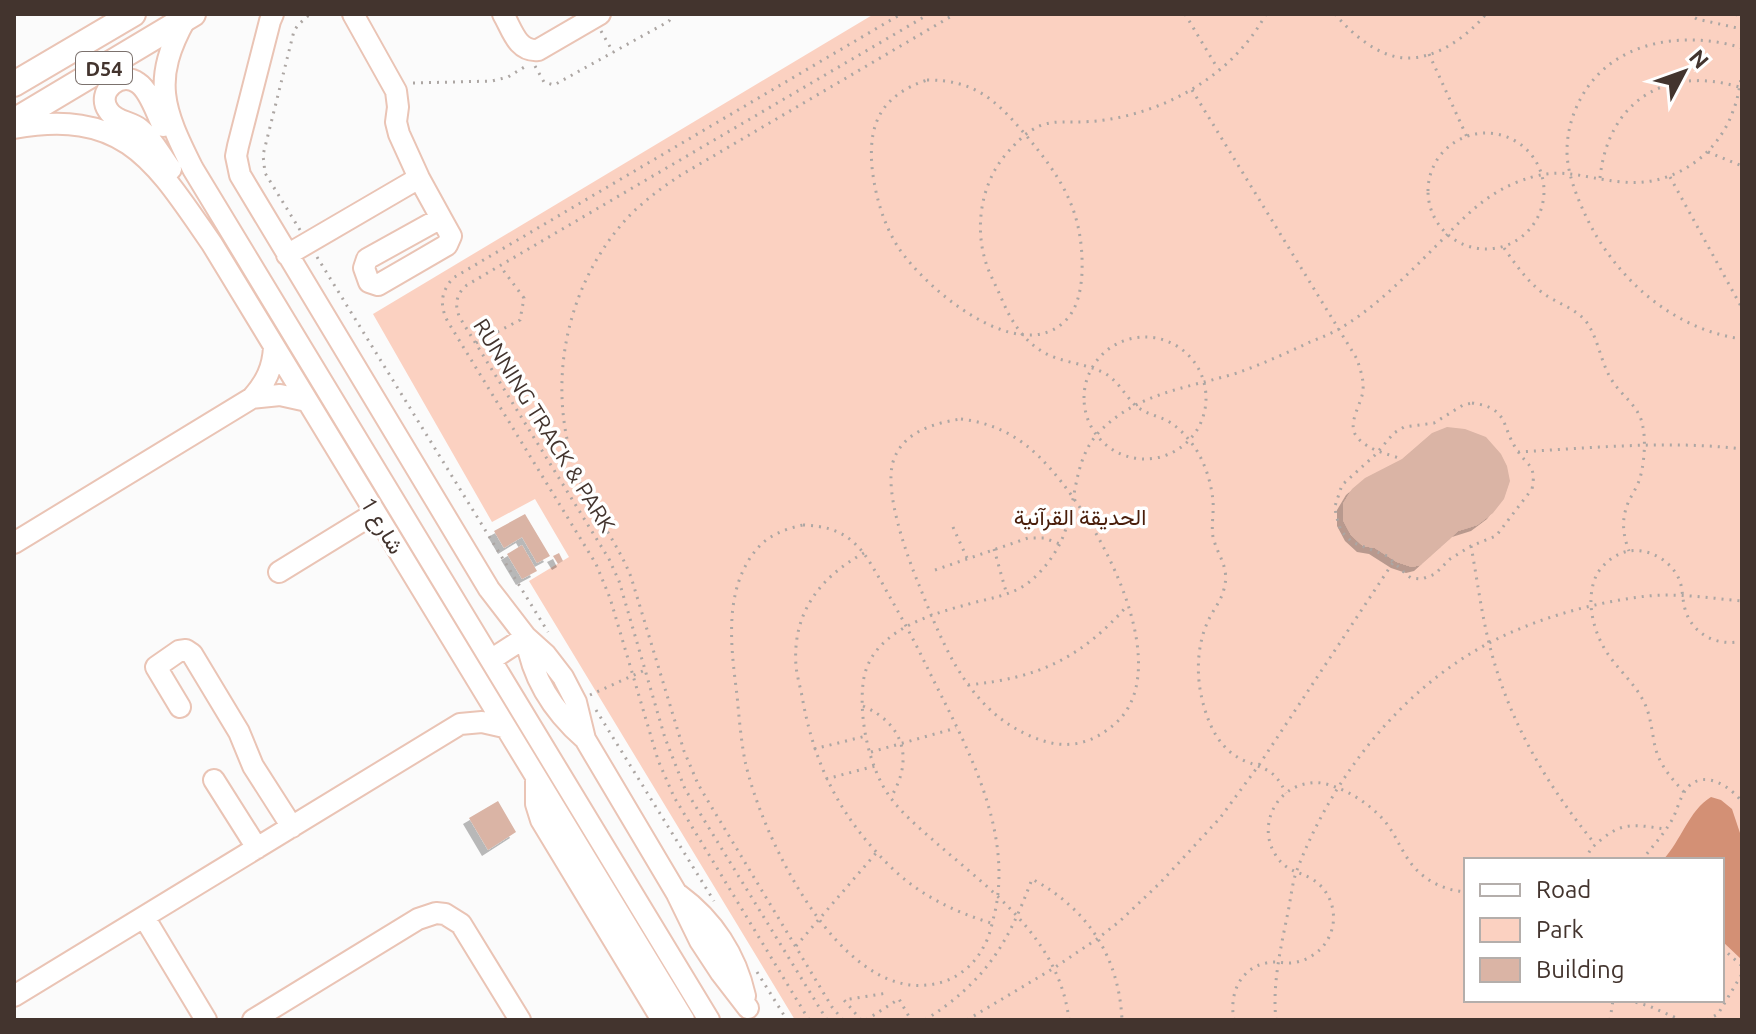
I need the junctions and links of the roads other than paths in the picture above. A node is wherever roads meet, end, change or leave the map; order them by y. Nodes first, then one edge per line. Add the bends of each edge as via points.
1 (133, 14) edge
2 (273, 14) edge
3 (353, 14) edge
4 (503, 14) edge
5 (600, 14) edge
6 (190, 16) edge
7 (14, 84) edge
8 (14, 121) edge
9 (14, 128) edge
10 (193, 169) junction
11 (419, 178) junction
12 (441, 218) dead end
13 (212, 244) junction
14 (287, 255) junction
15 (274, 347) junction
16 (357, 371) junction
17 (328, 389) junction
18 (252, 398) junction
19 (307, 401) junction
20 (375, 513) junction
21 (14, 543) edge
22 (279, 572) dead end
23 (526, 637) junction
24 (492, 659) junction
25 (479, 683) junction
26 (180, 707) dead end
27 (460, 724) junction
28 (504, 727) junction
29 (585, 739) junction
30 (536, 778) junction
31 (214, 780) dead end
32 (292, 827) junction
33 (257, 848) junction
34 (677, 894) junction
35 (144, 917) junction
36 (14, 996) edge
37 (206, 1020) edge
38 (253, 1020) edge
39 (520, 1020) edge
40 (662, 1020) edge
41 (684, 1020) edge
42 (709, 1020) edge

1 - 7 main road, D54
2 - 14 street via 236,156 240,175
3 - 11 street via 393,83 397,128
4 - 5 street via 520,45 532,51
6 - 8 main road, D54
6 - 10 street, شارع 1 via 170,54 164,93 167,113
9 - 13 street, شارع 1 via 71,124 130,144 165,178
10 - 13 street via 176,150 138,83 119,80 110,86 105,94 109,113 141,130 153,144
10 - 17 street, شارع 1
11 - 12 street
11 - 14 street
13 - 15 street, شارع 1
14 - 16 street
15 - 18 street via 269,375
15 - 19 street, شارع 1
16 - 17 street
16 - 23 street via 484,581
17 - 24 street, شارع 1
18 - 19 street via 280,395
18 - 21 street
19 - 20 street, شارع 1
20 - 22 street
20 - 25 street, شارع 1
23 - 24 street
23 - 29 street via 542,688 556,711
23 - 29 street via 582,699
24 - 42 street, شارع 1
25 - 27 street
25 - 28 street, شارع 1
26 - 32 street via 156,667 186,650
27 - 28 street
27 - 32 street
28 - 30 street, شارع 1
29 - 34 street
30 - 40 street via 541,820
30 - 41 street, شارع 1
31 - 33 street
32 - 33 street
33 - 35 street
34 - 34 street via 700,941 748,1008 720,937
35 - 36 street
35 - 37 street
38 - 39 street via 436,913 461,924

